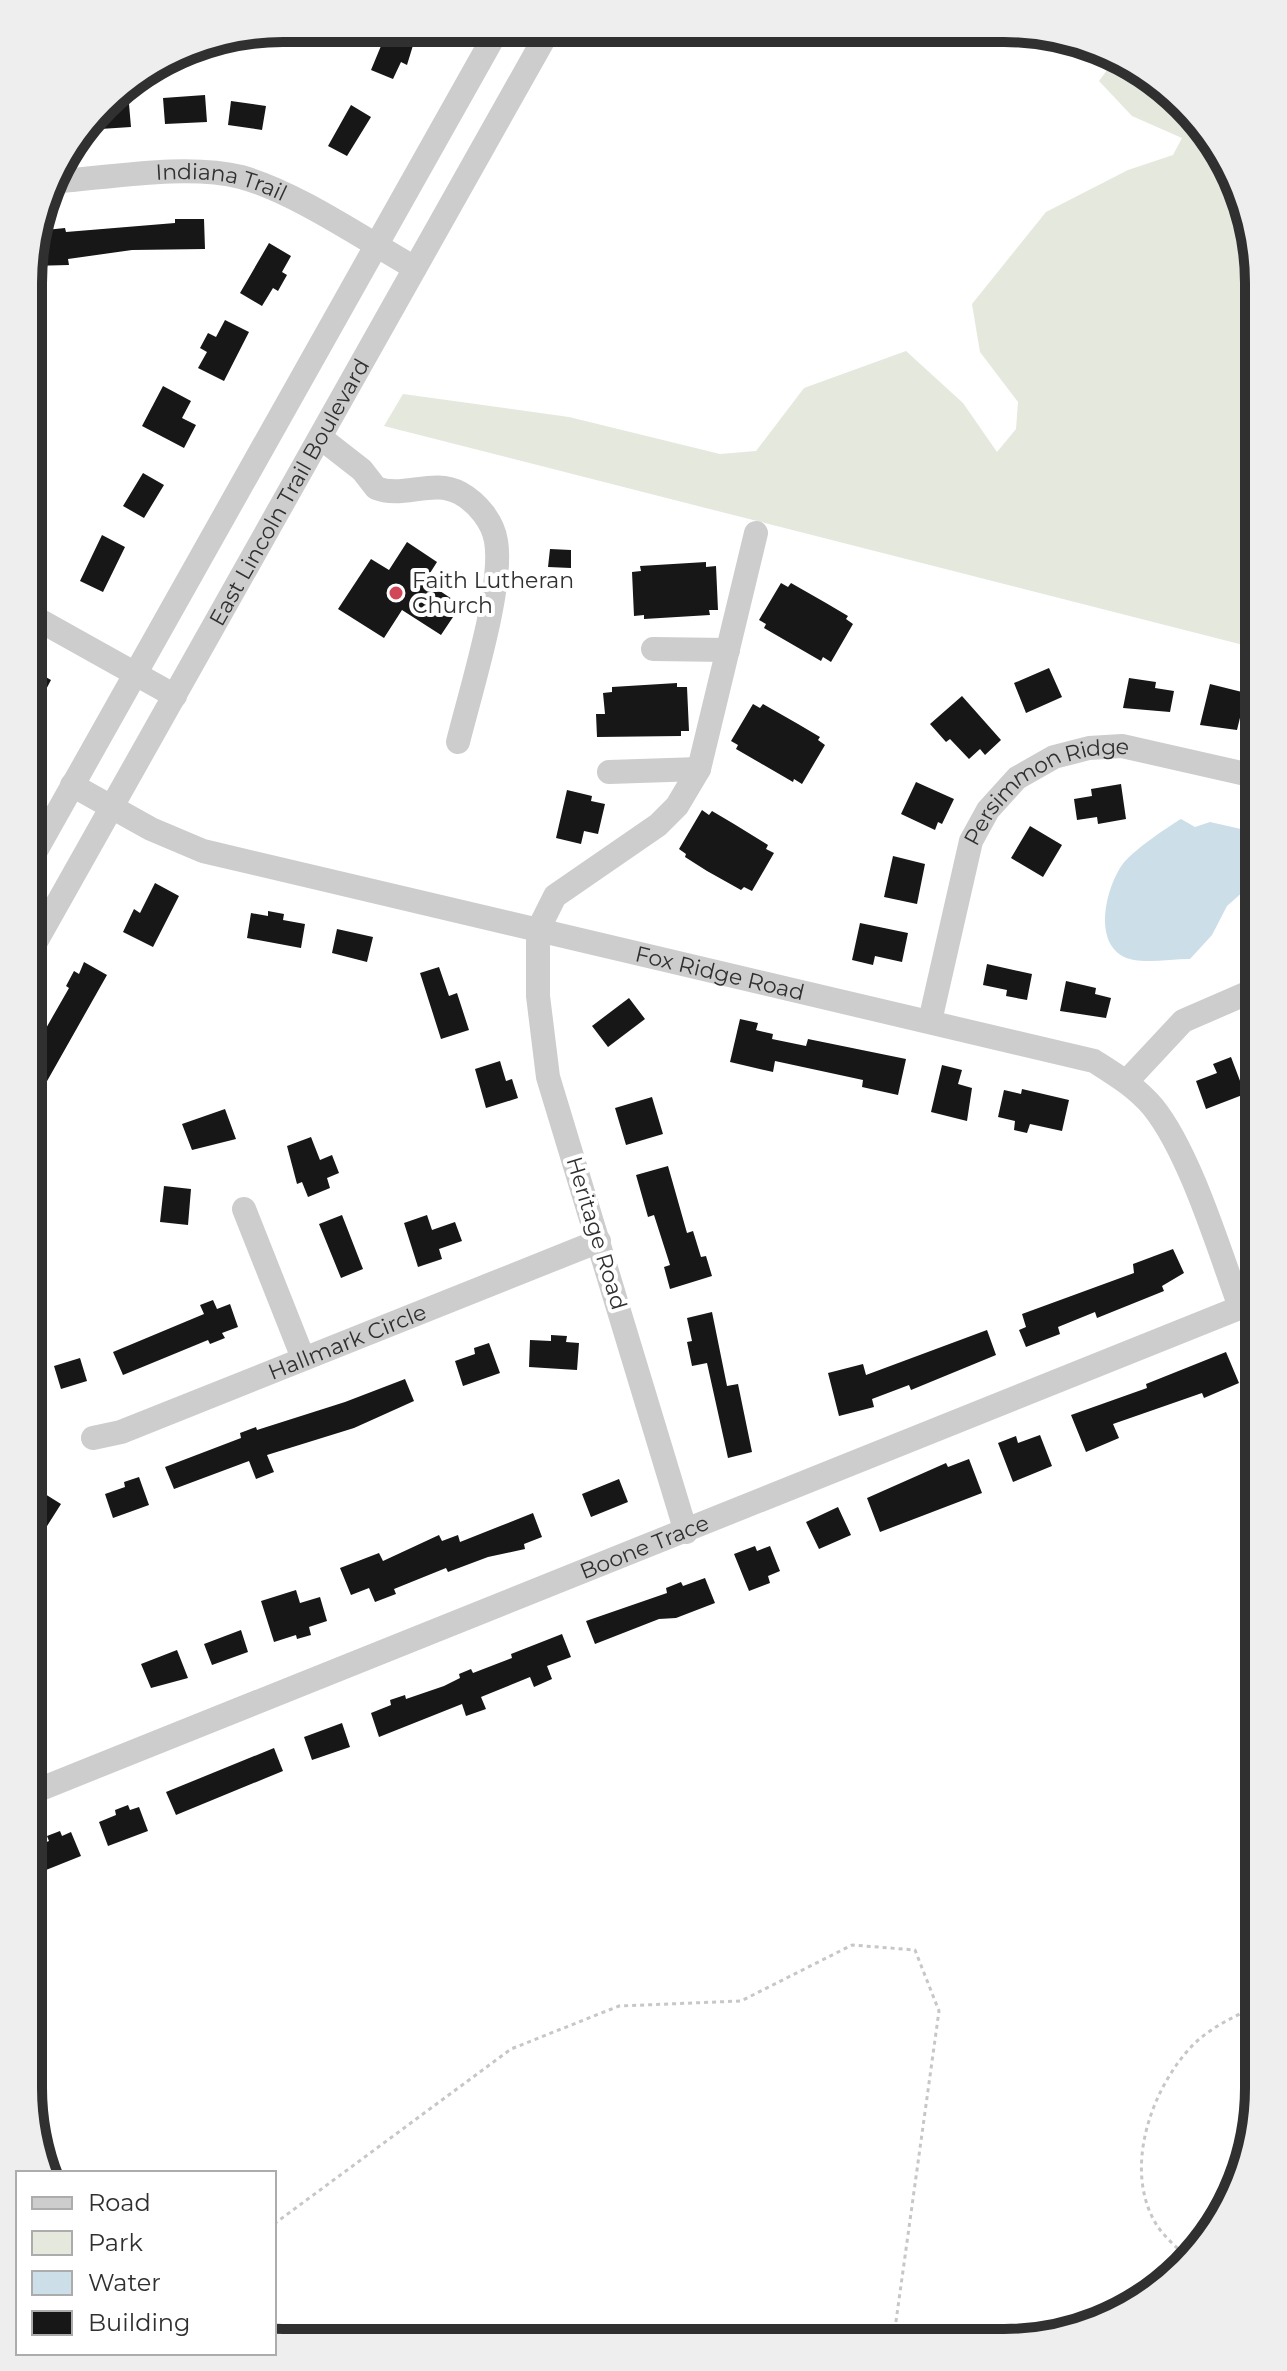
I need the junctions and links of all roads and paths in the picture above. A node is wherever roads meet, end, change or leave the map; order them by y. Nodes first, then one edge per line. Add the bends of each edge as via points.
1 (491, 42) edge
2 (542, 42) edge
3 (65, 181) edge
4 (376, 247) junction
5 (415, 268) junction
6 (321, 438) junction
7 (756, 533) dead end
8 (42, 622) edge
9 (653, 649) dead end
10 (728, 650) junction
11 (134, 673) junction
12 (175, 696) junction
13 (458, 742) dead end
14 (699, 769) junction
15 (609, 772) dead end
16 (1245, 774) edge
17 (72, 785) junction
18 (113, 808) junction
19 (42, 839) edge
20 (538, 930) junction
21 (42, 931) edge
22 (1245, 994) edge
23 (930, 1021) junction
24 (1127, 1081) junction
25 (244, 1209) dead end
26 (599, 1241) junction
27 (1244, 1291) edge
28 (1244, 1305) edge
29 (303, 1358) junction
30 (93, 1438) dead end
31 (686, 1532) junction
32 (42, 1788) edge
33 (1244, 2012) edge
34 (276, 2223) edge
35 (1181, 2252) edge
36 (895, 2329) edge

1 - 4 street, East Lincoln Trail Boulevard
2 - 5 street, East Lincoln Trail Boulevard
3 - 4 street, Indiana Trail via 181,173 240,177 275,190
4 - 5 street, Indiana Trail
4 - 11 street, East Lincoln Trail Boulevard
5 - 6 street, East Lincoln Trail Boulevard
6 - 12 street, East Lincoln Trail Boulevard
6 - 13 street via 376,488 448,488 471,500 490,523 498,570
7 - 10 street
8 - 11 street
9 - 10 street
10 - 14 street
11 - 12 street
11 - 17 street, East Lincoln Trail Boulevard
12 - 18 street, East Lincoln Trail Boulevard
14 - 15 street
14 - 20 street via 677,806 658,825 555,896
16 - 23 street, Persimmon Ridge via 1122,746 1054,757 1017,778 988,810 971,841
17 - 18 street, Fox Ridge Road
17 - 19 street, East Lincoln Trail Boulevard
18 - 20 street, Fox Ridge Road via 203,851
18 - 21 street, East Lincoln Trail Boulevard
20 - 23 street, Fox Ridge Road
20 - 26 street, Heritage Road via 538,996 548,1077
22 - 24 street via 1183,1021
23 - 24 street, Fox Ridge Road via 1094,1061
24 - 27 street, Fox Ridge Road via 1175,1140
25 - 29 street
26 - 29 street, Hallmark Circle
26 - 31 street, Heritage Road
28 - 31 street, Boone Trace
29 - 30 street, Hallmark Circle via 121,1432
31 - 32 street, Boone Trace
33 - 35 path via 1217,2025 1191,2048 1150,2113 1142,2152 1144,2190 1156,2224
34 - 36 path via 511,2049 619,2006 741,2001 852,1945 915,1950 939,2011

